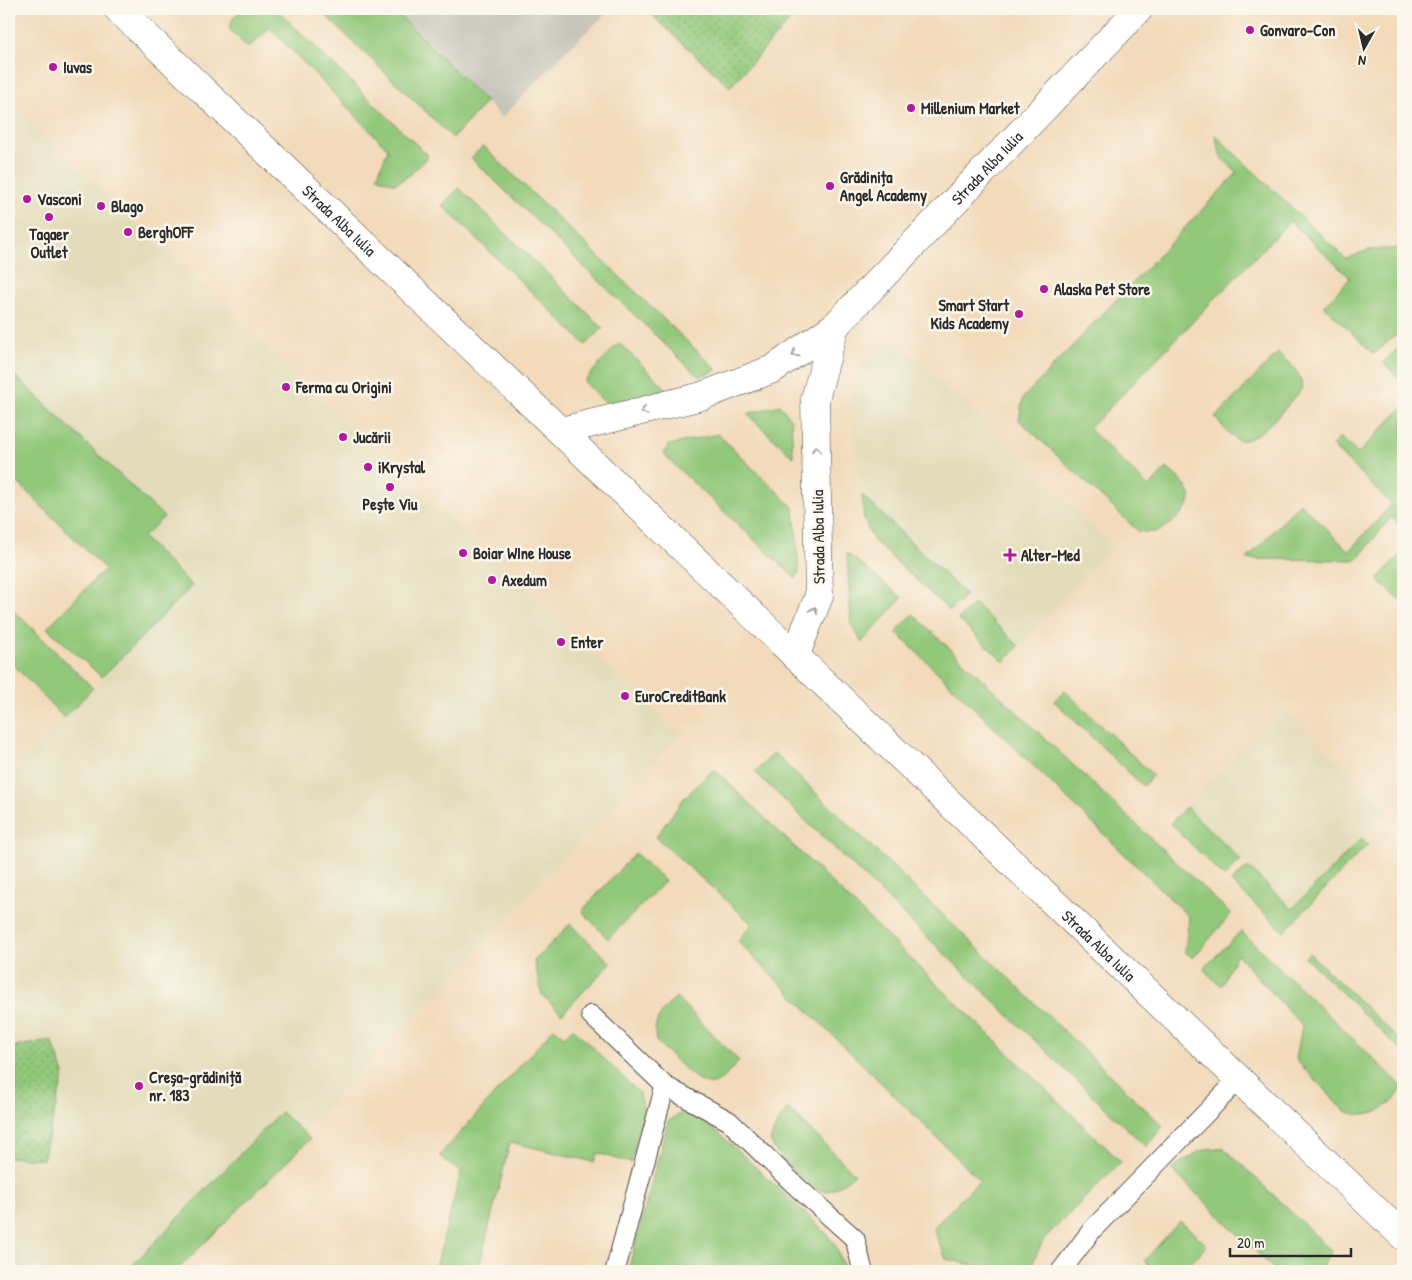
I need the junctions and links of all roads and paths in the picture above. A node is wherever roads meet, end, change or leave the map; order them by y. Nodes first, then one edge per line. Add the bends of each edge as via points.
1 (118, 9) edge
2 (1139, 9) edge
3 (835, 326) junction
4 (561, 431) junction
5 (796, 656) junction
6 (591, 1015) dead end
7 (1239, 1079) junction
8 (665, 1086) junction
9 (1403, 1236) edge
10 (615, 1271) edge
11 (863, 1271) edge
12 (1062, 1271) edge

1 - 4 main road, Strada Alba Iulia
2 - 3 main road, Strada Alba Iulia
3 -> 4 main road, Strada Alba Iulia via 773,369 737,383 702,396
5 -> 3 main road, Strada Alba Iulia via 819,596 815,399
4 - 5 main road, Strada Alba Iulia
5 - 7 main road, Strada Alba Iulia
6 - 8 lane
7 - 9 main road, Strada Alba Iulia
7 - 12 lane via 1092,1230
8 - 10 lane
8 - 11 lane via 729,1121 855,1239

